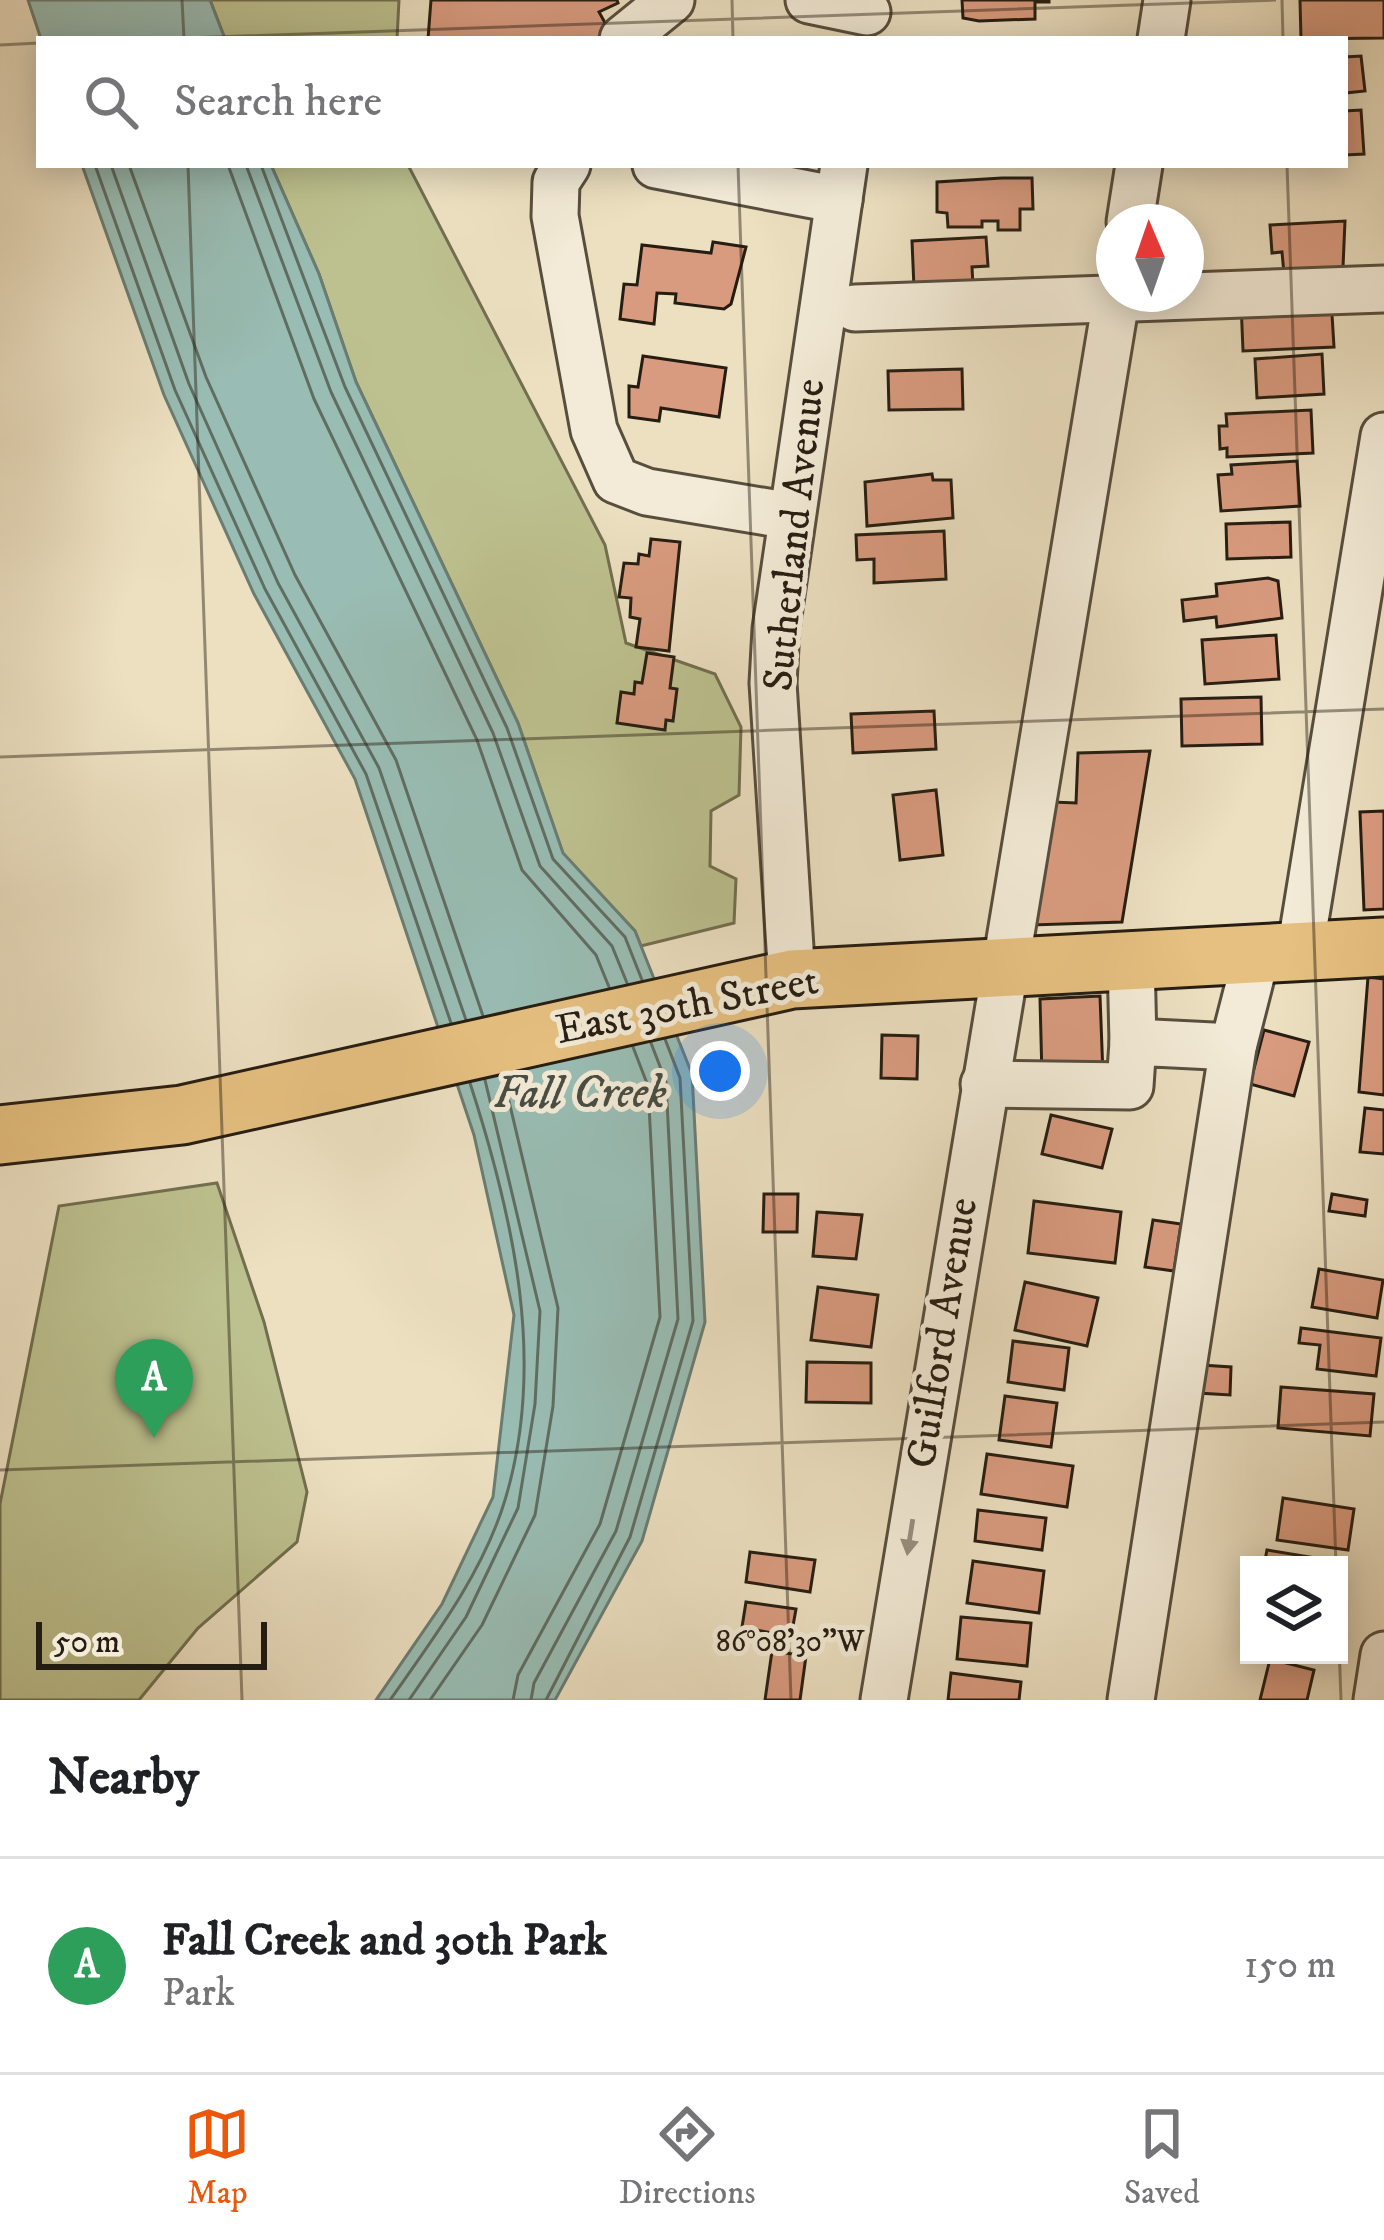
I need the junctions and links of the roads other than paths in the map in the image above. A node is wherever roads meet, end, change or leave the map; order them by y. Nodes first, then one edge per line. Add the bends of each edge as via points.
1 (671, 0) edge
2 (809, 0) edge
3 (1167, 0) edge
4 (866, 17) edge
5 (627, 36) edge
6 (1161, 36) edge
7 (565, 168) edge
8 (687, 168) edge
9 (1139, 168) edge
10 (841, 183) edge
11 (1133, 204) edge
12 (1384, 289) edge
13 (1204, 293) edge
14 (1096, 296) edge
15 (855, 308) dead end
16 (1114, 312) edge
17 (1384, 436) edge
18 (791, 516) junction
19 (1384, 947) edge
20 (1279, 952) junction
21 (1131, 959) junction
22 (1003, 965) junction
23 (792, 980) junction
24 (1133, 1042) junction
25 (1233, 1047) junction
26 (984, 1084) junction
27 (0, 1135) edge
28 (1384, 1655) edge
29 (884, 1700) edge
30 (1131, 1700) edge
31 (1377, 1700) edge

1 - 5 street
2 - 4 street
3 - 6 street
7 - 18 street via 555,215 595,430 616,480
8 - 10 street
9 - 11 street
10 - 18 street, Sutherland Avenue
12 - 13 street
14 - 15 street
16 - 22 street, Guilford Avenue
17 - 20 street
18 - 23 street, Sutherland Avenue via 773,682
19 - 20 main road, East 30th Street
20 - 21 main road, East 30th Street
20 - 25 street
21 - 22 main road, East 30th Street
21 - 24 street
22 - 23 main road, East 30th Street
22 - 26 street, Guilford Avenue
23 - 27 main road, East 30th Street via 182,1115
24 - 25 street
24 - 26 street via 1130,1086
25 - 30 street
26 -> 29 street, Guilford Avenue
28 - 31 street

